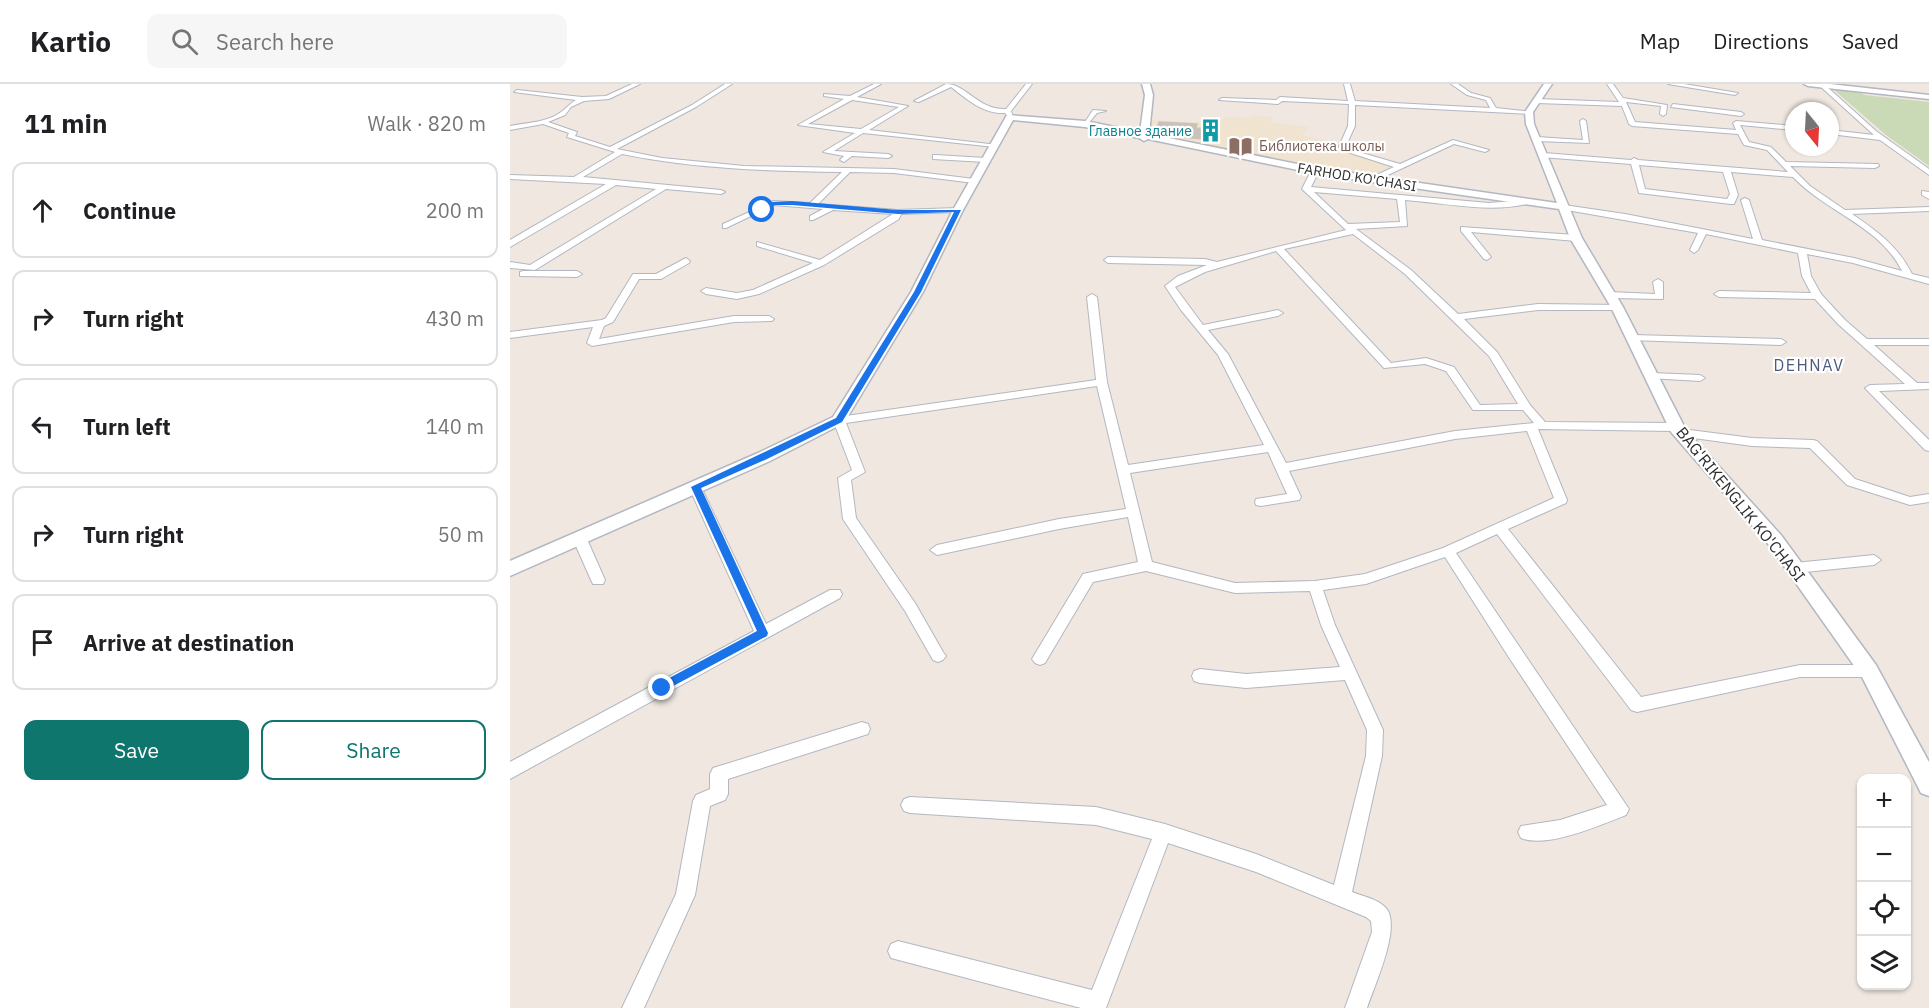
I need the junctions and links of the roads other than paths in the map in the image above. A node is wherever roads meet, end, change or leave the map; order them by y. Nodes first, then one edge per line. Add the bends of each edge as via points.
1 (637, 84) edge
2 (729, 84) edge
3 (878, 84) edge
4 (951, 84) edge
5 (1029, 84) edge
6 (1146, 84) edge
7 (1347, 84) edge
8 (1454, 84) edge
9 (1548, 84) edge
10 (1610, 84) edge
11 (1671, 84) edge
12 (1730, 84) edge
13 (1808, 84) edge
14 (1822, 86) junction
15 (558, 87) dead end
16 (532, 88) dead end
17 (1282, 91) dead end
18 (514, 92) edge
19 (1735, 93) junction
20 (544, 94) junction
21 (825, 95) dead end
22 (1929, 97) edge
23 (584, 99) junction
24 (1280, 99) junction
25 (847, 100) junction
26 (918, 100) dead end
27 (1222, 100) dead end
28 (1537, 101) junction
29 (1623, 102) junction
30 (1350, 103) junction
31 (1673, 106) dead end
32 (1494, 110) junction
33 (1103, 111) dead end
34 (1529, 112) junction
35 (1009, 114) junction
36 (1663, 114) dead end
37 (1741, 114) junction
38 (1583, 121) dead end
39 (543, 122) junction
40 (1743, 122) junction
41 (1085, 124) junction
42 (1785, 127) edge
43 (510, 130) edge
44 (862, 132) junction
45 (1740, 132) junction
46 (1839, 133) edge
47 (1144, 138) junction
48 (1883, 138) junction
49 (1537, 139) junction
50 (995, 145) junction
51 (610, 149) junction
52 (1485, 150) dead end
53 (621, 152) junction
54 (850, 154) junction
55 (1544, 154) junction
56 (888, 156) dead end
57 (936, 157) dead end
58 (985, 160) junction
59 (1634, 160) junction
60 (1782, 164) junction
61 (1875, 166) dead end
62 (1402, 167) junction
63 (834, 169) junction
64 (1726, 169) junction
65 (848, 170) junction
66 (1315, 171) junction
67 (1929, 173) edge
68 (1792, 175) junction
69 (510, 177) edge
70 (575, 179) junction
71 (1375, 179) junction
72 (974, 181) junction
73 (615, 182) junction
74 (664, 187) junction
75 (1306, 189) junction
76 (722, 192) dead end
77 (1401, 198) junction
78 (1745, 200) dead end
79 (1524, 202) junction
80 (813, 204) junction
81 (834, 206) junction
82 (1564, 207) junction
83 (1929, 208) edge
84 (958, 210) junction
85 (898, 212) junction
86 (1845, 212) junction
87 (813, 218) dead end
88 (726, 226) dead end
89 (1350, 229) junction
90 (1703, 231) junction
91 (1576, 238) junction
92 (1759, 243) junction
93 (510, 244) edge
94 (760, 244) dead end
95 (1278, 248) junction
96 (1694, 250) dead end
97 (1802, 251) junction
98 (1487, 257) dead end
99 (1108, 260) dead end
100 (686, 261) dead end
101 (821, 262) junction
102 (510, 265) edge
103 (1218, 265) junction
104 (532, 268) junction
105 (578, 274) dead end
106 (1909, 276) junction
107 (1929, 281) edge
108 (1658, 282) dead end
109 (706, 291) dead end
110 (1719, 294) dead end
111 (1818, 296) junction
112 (1092, 297) dead end
113 (1613, 301) junction
114 (1278, 313) dead end
115 (1456, 317) junction
116 (769, 319) dead end
117 (600, 325) junction
118 (1201, 328) junction
119 (510, 335) edge
120 (1633, 338) junction
121 (1781, 342) dead end
122 (1865, 342) junction
123 (1929, 342) edge
124 (1652, 376) junction
125 (1700, 378) dead end
126 (1102, 382) junction
127 (1914, 386) junction
128 (1929, 386) edge
129 (1526, 407) junction
130 (1485, 409) junction
131 (839, 420) junction
132 (1537, 426) junction
133 (1497, 429) junction
134 (1678, 430) junction
135 (1929, 447) edge
136 (1272, 448) junction
137 (1282, 468) junction
138 (1122, 470) junction
139 (695, 487) junction
140 (1929, 498) edge
141 (1261, 502) dead end
142 (1133, 512) junction
143 (1500, 528) junction
144 (579, 537) junction
145 (937, 550) dead end
146 (1448, 551) junction
147 (1874, 560) dead end
148 (1146, 566) junction
149 (1795, 568) junction
150 (510, 569) edge
151 (598, 580) dead end
152 (1315, 586) junction
153 (835, 594) dead end
154 (763, 633) junction
155 (938, 656) dead end
156 (1040, 659) dead end
157 (1869, 671) junction
158 (1350, 673) junction
159 (1200, 675) dead end
160 (862, 729) dead end
161 (510, 771) edge
162 (1929, 785) edge
163 (910, 805) dead end
164 (1527, 832) dead end
165 (1163, 833) junction
166 (1341, 896) junction
167 (898, 951) dead end
168 (633, 1008) edge
169 (1356, 1008) edge

1 - 23 street via 607,98
2 - 51 street
3 - 25 street
4 - 26 street
4 - 35 street via 981,108
5 - 35 street
6 - 47 street via 1149,95
7 - 30 street
8 - 32 street via 1469,94 1488,99
9 - 28 street
10 - 29 street
11 - 19 street
12 - 19 street
13 - 14 street
14 - 22 street
14 - 48 street
15 - 20 street
16 - 18 street
17 - 24 street
18 - 20 street
19 - 37 street
20 - 23 street via 540,95
21 - 25 street
23 - 39 street
24 - 27 street
24 - 30 street
25 - 44 street via 905,106
25 - 44 street via 801,125
28 - 29 street
28 - 34 street
29 - 36 street via 1665,105
29 - 45 street via 1632,124
30 - 32 street
30 - 62 street via 1353,125 1341,149
31 - 37 street
32 - 34 street
33 - 41 street via 1095,111
34 - 49 street, BAG'RIKENGLIK KO'CHASI
35 - 41 street, FARHOD KO'CHASI
35 - 50 street
37 - 40 street
38 - 49 street via 1587,142
39 - 43 street
39 - 51 street via 575,133 569,136
40 - 42 street
40 - 45 street via 1736,123
41 - 47 street, FARHOD KO'CHASI
44 - 50 street
44 - 54 street via 827,152
45 - 60 street via 1746,144 1769,148
46 - 48 street
47 - 66 street, FARHOD KO'CHASI
48 - 67 street
49 - 55 street, BAG'RIKENGLIK KO'CHASI
50 - 58 street
51 - 53 street
52 - 62 street via 1453,142
53 - 63 street via 744,168
53 - 70 street
54 - 56 street
54 - 63 street
55 - 59 street
55 - 82 street, BAG'RIKENGLIK KO'CHASI
57 - 58 street
58 - 72 street
59 - 64 street
59 - 64 street via 1642,191 1731,202 1734,195
60 - 61 street
60 - 68 street
62 - 71 street
63 - 65 street
64 - 68 street
65 - 72 street via 894,171
65 - 80 street
66 - 71 street, FARHOD KO'CHASI
66 - 75 street
68 - 86 street
69 - 70 street
70 - 73 street
71 - 79 street, FARHOD KO'CHASI
72 - 84 street
73 - 74 street
73 - 93 street
74 - 76 street
74 - 104 street
75 - 77 street
75 - 89 street
77 - 79 street via 1490,205
77 - 89 street via 1404,224
78 - 92 street
79 - 82 street, FARHOD KO'CHASI
80 - 81 street
80 - 88 street via 773,203
81 - 85 street
81 - 87 street
82 - 90 street
82 - 91 street, BAG'RIKENGLIK KO'CHASI
83 - 86 street
84 - 85 street
84 - 131 street via 917,292
85 - 101 street via 896,218
86 - 106 street via 1882,238 1900,258
89 - 95 street
89 - 115 street via 1408,272
90 - 92 street
90 - 96 street
91 - 98 street via 1464,229
91 - 113 street, BAG'RIKENGLIK KO'CHASI
92 - 97 street
94 - 101 street
95 - 103 street
95 - 130 street via 1385,364 1394,367 1426,361 1450,369 1478,408
97 - 106 street
97 - 111 street via 1808,280
99 - 103 street
100 - 117 street via 658,277 636,276 610,320
101 - 109 street via 756,292 736,296
102 - 104 street
103 - 118 street via 1170,286
104 - 105 street via 523,274
106 - 107 street
108 - 113 street via 1660,297
110 - 111 street
111 - 122 street
112 - 126 street
113 - 115 street
113 - 120 street, BAG'RIKENGLIK KO'CHASI
114 - 118 street
115 - 129 street via 1492,354
116 - 117 street via 734,319 592,343
117 - 119 street
118 - 136 street via 1223,354
120 - 121 street
120 - 124 street, BAG'RIKENGLIK KO'CHASI
122 - 123 street
122 - 127 street
124 - 125 street
124 - 134 street, BAG'RIKENGLIK KO'CHASI
126 - 131 street
126 - 138 street
127 - 128 street
127 - 135 street via 1870,388
129 - 130 street
129 - 132 street
130 - 133 street
131 - 139 street
131 - 155 street via 859,472 844,478 849,519 910,607
132 - 133 street
132 - 134 street
132 - 143 street via 1561,500
133 - 137 street
134 - 140 street via 1752,442 1813,444 1851,482 1910,501
134 - 149 street, BAG'RIKENGLIK KO'CHASI
136 - 137 street
136 - 138 street
137 - 141 street via 1295,497
138 - 142 street
139 - 144 street
139 - 154 street
142 - 145 street
142 - 148 street
143 - 146 street
143 - 157 street via 1637,705 1800,671
144 - 150 street
144 - 151 street
146 - 152 street via 1366,579
146 - 164 street via 1620,809 1560,829
147 - 149 street
148 - 152 street via 1235,588
148 - 156 street via 1088,578
149 - 157 street, BAG'RIKENGLIK KO'CHASI
152 - 158 street
153 - 154 street
154 - 161 street
157 - 162 street, BAG'RIKENGLIK KO'CHASI
158 - 159 street via 1246,681
158 - 166 street via 1375,730 1374,756
160 - 168 street via 720,774 719,794 702,801 685,895
163 - 165 street via 1096,816
165 - 166 street
165 - 167 street via 1098,1002
166 - 169 street via 1373,910 1383,924

